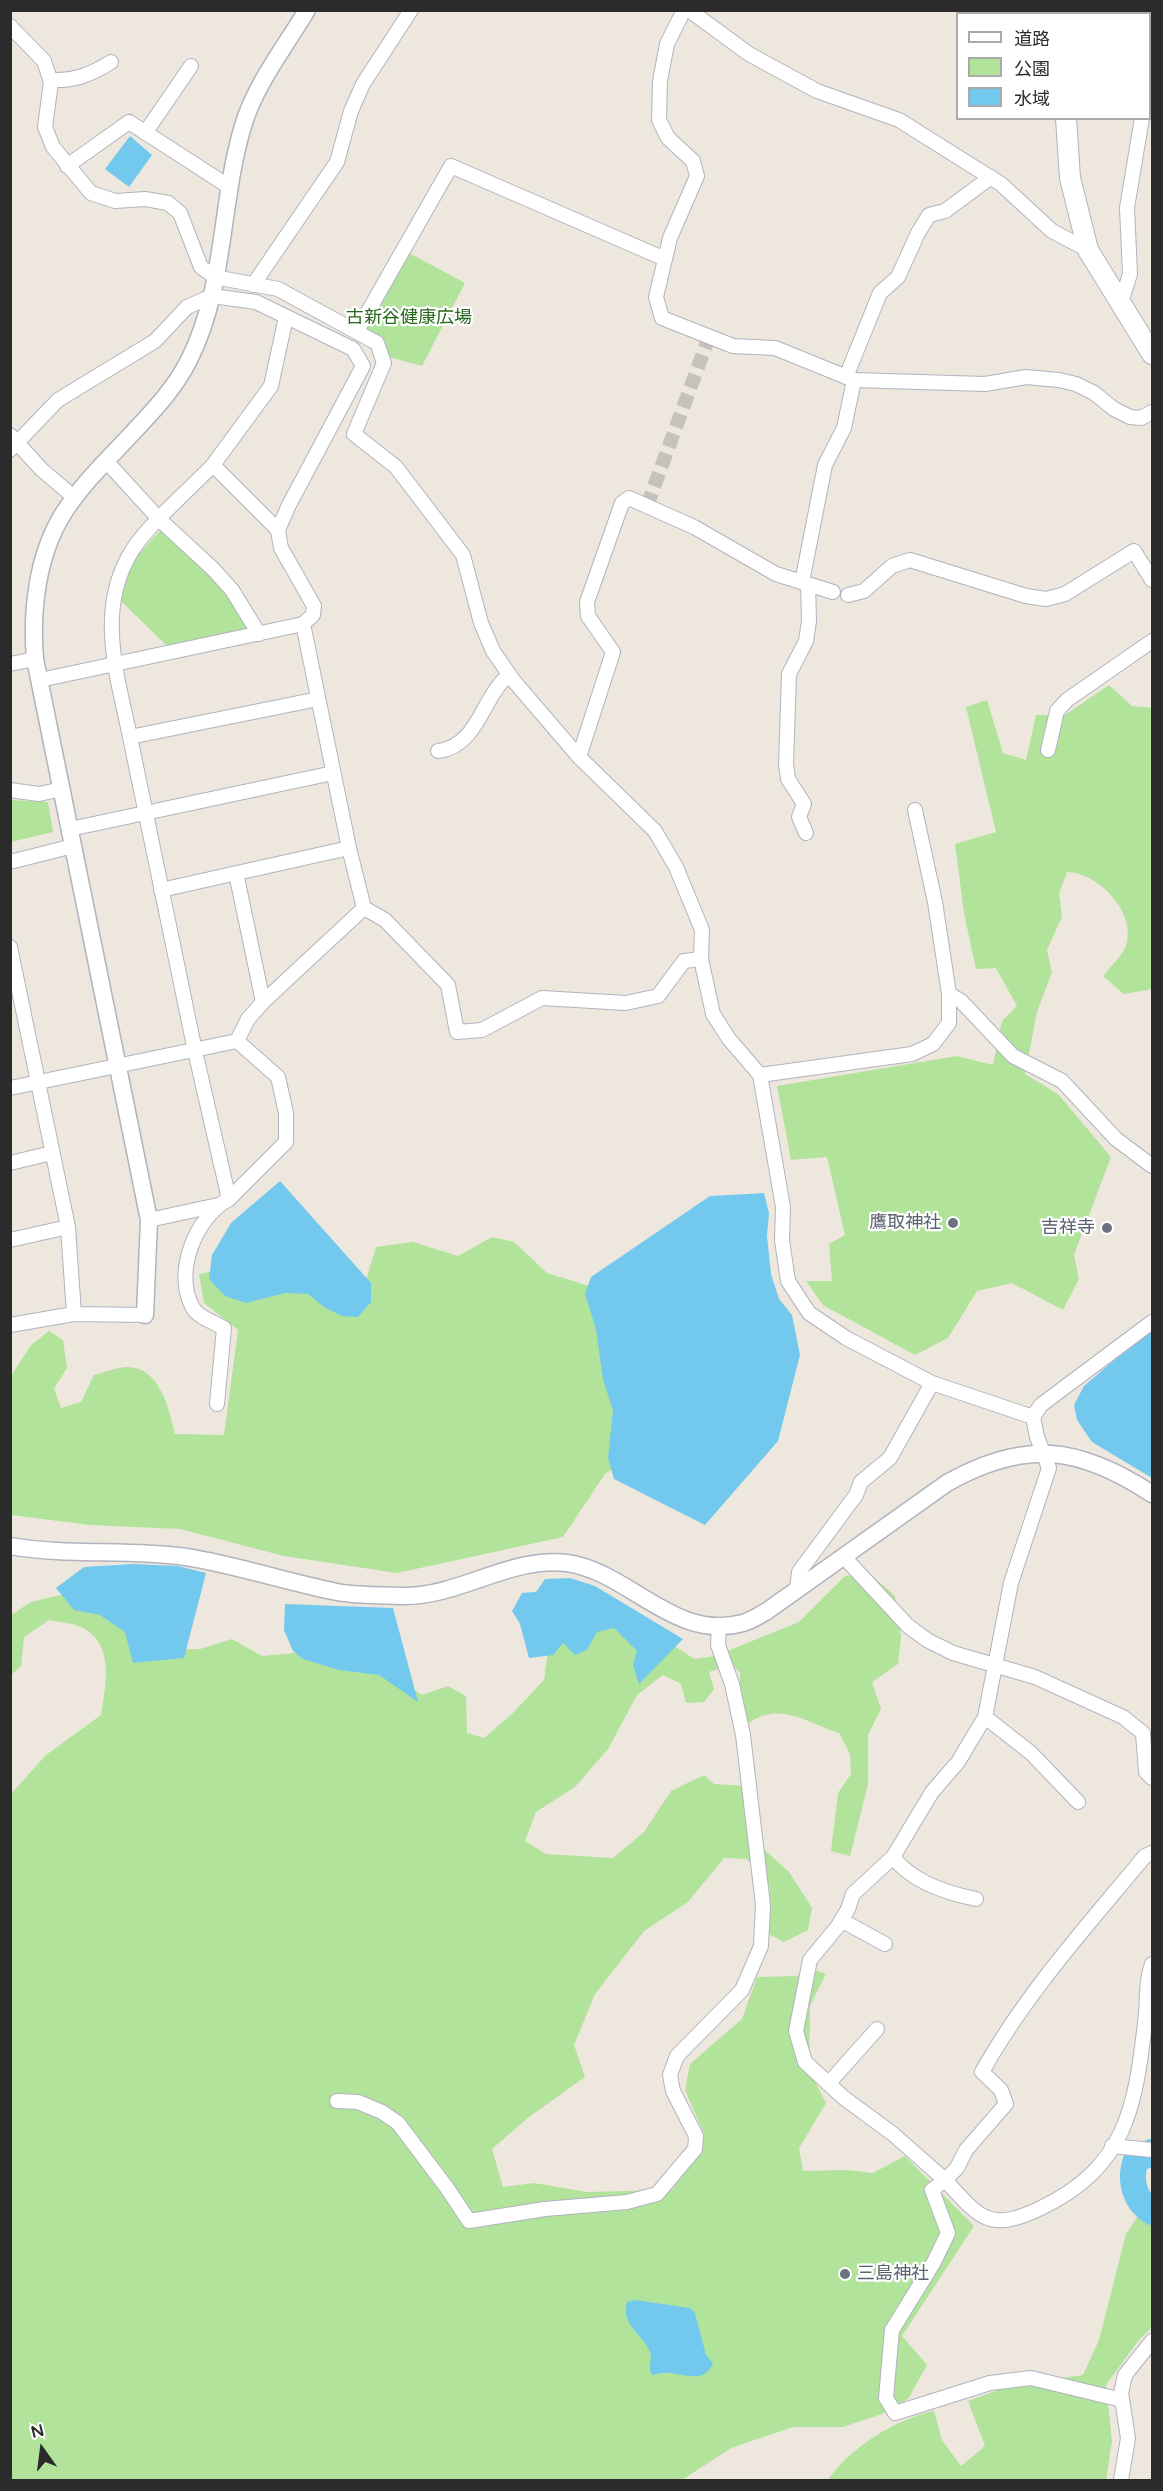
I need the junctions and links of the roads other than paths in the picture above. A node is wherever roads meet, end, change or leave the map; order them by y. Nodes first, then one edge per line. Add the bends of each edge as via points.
1 (307, 10) edge
2 (411, 10) edge
3 (684, 10) edge
4 (689, 10) edge
5 (12, 29) edge
6 (111, 62) dead end
7 (191, 66) dead end
8 (50, 80) junction
9 (1066, 120) edge
10 (1142, 120) edge
11 (145, 132) junction
12 (67, 166) junction
13 (991, 177) junction
14 (228, 186) junction
15 (1088, 250) junction
16 (665, 259) junction
17 (215, 278) junction
18 (253, 285) junction
19 (212, 296) junction
20 (1121, 303) junction
21 (286, 317) junction
22 (357, 331) junction
23 (1150, 347) edge
24 (850, 379) junction
25 (1152, 412) edge
26 (12, 442) edge
27 (106, 461) junction
28 (213, 465) junction
29 (75, 498) junction
30 (160, 520) junction
31 (278, 530) junction
32 (1152, 580) edge
33 (805, 583) junction
34 (833, 592) dead end
35 (848, 595) dead end
36 (303, 624) junction
37 (259, 634) junction
38 (1152, 641) edge
39 (35, 659) junction
40 (114, 663) junction
41 (10, 664) edge
42 (509, 675) junction
43 (40, 680) junction
44 (318, 699) junction
45 (130, 737) junction
46 (1048, 750) dead end
47 (438, 751) dead end
48 (579, 758) junction
49 (333, 773) junction
50 (62, 789) junction
51 (10, 790) edge
52 (915, 810) dead end
53 (145, 812) junction
54 (70, 829) junction
55 (806, 833) dead end
56 (73, 846) junction
57 (349, 848) junction
58 (10, 862) edge
59 (236, 873) junction
60 (161, 890) junction
61 (364, 908) junction
62 (10, 947) edge
63 (701, 959) junction
64 (949, 994) junction
65 (264, 1002) junction
66 (16, 1010) edge
67 (237, 1041) junction
68 (195, 1051) junction
69 (118, 1066) junction
70 (760, 1075) junction
71 (37, 1082) junction
72 (10, 1088) edge
73 (52, 1153) junction
74 (10, 1162) edge
75 (1152, 1166) edge
76 (223, 1202) junction
77 (149, 1220) junction
78 (68, 1227) junction
79 (10, 1240) edge
80 (74, 1314) junction
81 (145, 1315) joint
82 (1152, 1322) edge
83 (10, 1325) edge
84 (932, 1383) junction
85 (217, 1404) dead end
86 (1033, 1417) junction
87 (1043, 1454) junction
88 (1152, 1494) edge
89 (10, 1546) edge
90 (844, 1557) junction
91 (797, 1590) junction
92 (719, 1626) junction
93 (994, 1663) junction
94 (985, 1717) junction
95 (1152, 1778) edge
96 (1078, 1802) dead end
97 (1152, 1853) edge
98 (893, 1857) junction
99 (976, 1899) dead end
100 (841, 1920) junction
101 (885, 1944) dead end
102 (1152, 1964) edge
103 (877, 2028) dead end
104 (828, 2084) junction
105 (337, 2102) dead end
106 (1112, 2146) junction
107 (1152, 2150) edge
108 (945, 2180) junction
109 (1152, 2341) edge
110 (1122, 2400) junction
111 (1121, 2481) edge

1 - 14 street via 254,98 243,124
2 - 18 street via 363,84 337,162
3 - 16 street via 667,44 660,81 659,120 668,138 693,161 697,176
4 - 13 street via 749,54 817,91 900,120
5 - 8 street via 44,61
6 - 8 street via 71,81
7 - 11 street
8 - 12 street via 45,127
9 - 15 main road via 1070,178
10 - 20 street via 1127,208 1130,274
11 - 12 street via 129,122
11 - 14 street
12 - 17 street via 91,193 115,201 145,199 168,203 180,213 201,267
13 - 15 street via 1052,231
13 - 24 street via 945,211 929,216 898,277 880,293
14 - 17 street
15 - 20 main road
16 - 22 street via 451,166
16 - 24 street via 656,297 662,318 733,346 775,348
17 - 18 street
17 - 19 street
18 - 22 street via 278,289
19 - 21 street via 256,302
19 - 26 street via 188,307 155,341 58,400
19 - 27 street via 190,358 171,392
20 - 23 main road
21 - 28 street via 271,386
21 - 31 street via 353,349 363,366
22 - 42 street via 377,343 384,363 354,434 396,467 464,555 481,623 492,651
24 - 25 street via 985,384 1026,377 1059,380 1094,393 1130,417 1141,418
24 - 33 street via 844,428 825,465
26 - 29 street
27 - 29 street
27 - 30 street
28 - 30 street
28 - 31 street
29 - 39 street via 63,515 42,568 32,624
30 - 37 street via 232,590
30 - 40 street via 134,548 113,599 110,635
31 - 36 street via 281,548 314,606 313,615
32 - 35 street via 1134,551 1065,594 1046,599 910,560 891,566 864,591
33 - 34 street
33 - 48 street via 776,574 694,527 629,498 622,503 587,602 588,616 613,652
33 - 55 street via 806,641 789,674 786,764 788,779 804,804 799,818
36 - 37 street
36 - 44 street
37 - 40 street
38 - 46 street via 1067,700 1057,711
39 - 41 street
39 - 43 street
40 - 43 street
40 - 45 street
42 - 47 street via 498,684 482,717 466,736 451,749
42 - 48 street
43 - 50 street
44 - 45 street
44 - 49 street
45 - 53 street
48 - 63 street via 654,831 676,867 702,930
49 - 53 street
49 - 57 street
50 - 51 street via 39,794
50 - 54 street
52 - 64 street
53 - 54 street
53 - 60 street
54 - 56 street
56 - 58 street
56 - 69 street
57 - 59 street
57 - 61 street
59 - 60 street
59 - 65 street
60 - 68 street
61 - 63 street via 385,921 448,985 457,1032 482,1030 542,998 626,1004 658,996 684,961
61 - 65 street
62 - 66 street
63 - 70 street via 713,1014
64 - 70 street via 949,1023 933,1044 912,1054
64 - 75 street via 961,1001 1013,1056 1062,1082 1116,1139
65 - 67 street via 248,1019
66 - 71 street
67 - 68 street
67 - 76 street via 278,1077 286,1113 286,1142
68 - 69 street
68 - 76 street
69 - 71 street
69 - 77 street
70 - 84 street via 783,1207 782,1240 788,1281 809,1313 846,1338
71 - 72 street
71 - 73 street
73 - 74 street
73 - 78 street
76 - 77 street
76 - 85 street via 199,1231 188,1255 184,1289 194,1311 224,1328
77 - 81 street
78 - 79 street
78 - 80 street
80 - 81 street
80 - 83 street
82 - 86 street via 1041,1405
84 - 86 street
84 - 91 street via 890,1458 861,1482 856,1495 799,1572
86 - 87 street
87 - 88 street via 1111,1468
87 - 90 street via 1022,1454 973,1468
87 - 93 street via 1049,1468 1011,1583
89 - 92 street via 186,1557 360,1595 407,1596 465,1585 528,1564 568,1563 597,1572 690,1622
90 - 91 street
90 - 93 street via 917,1633 952,1653
91 - 92 street via 743,1623
92 - 105 street via 718,1645 732,1684 743,1735 763,1905 761,1946 742,1990 677,2056 670,2075 673,2091 696,2136 695,2149 657,2194 627,2202 469,2221 398,2123 358,2102
93 - 94 street
93 - 95 street via 1123,1717 1143,1733 1146,1772
94 - 96 street via 1030,1754
94 - 98 street via 958,1762 932,1792
97 - 108 street via 1145,1856 1040,1984 997,2045 982,2072 1001,2090 1006,2104
98 - 99 street via 917,1879
98 - 100 street via 853,1894
100 - 101 street
100 - 104 street via 810,1960 796,2031 805,2062
102 - 106 street via 1135,2099
103 - 104 street
104 - 108 street
106 - 107 street
106 - 108 street via 1097,2169 1078,2185 1021,2217 984,2218
108 - 110 street via 932,2190 948,2234 892,2330 886,2398 896,2413 990,2383 1031,2378
109 - 110 street via 1125,2375
110 - 111 street via 1128,2438

